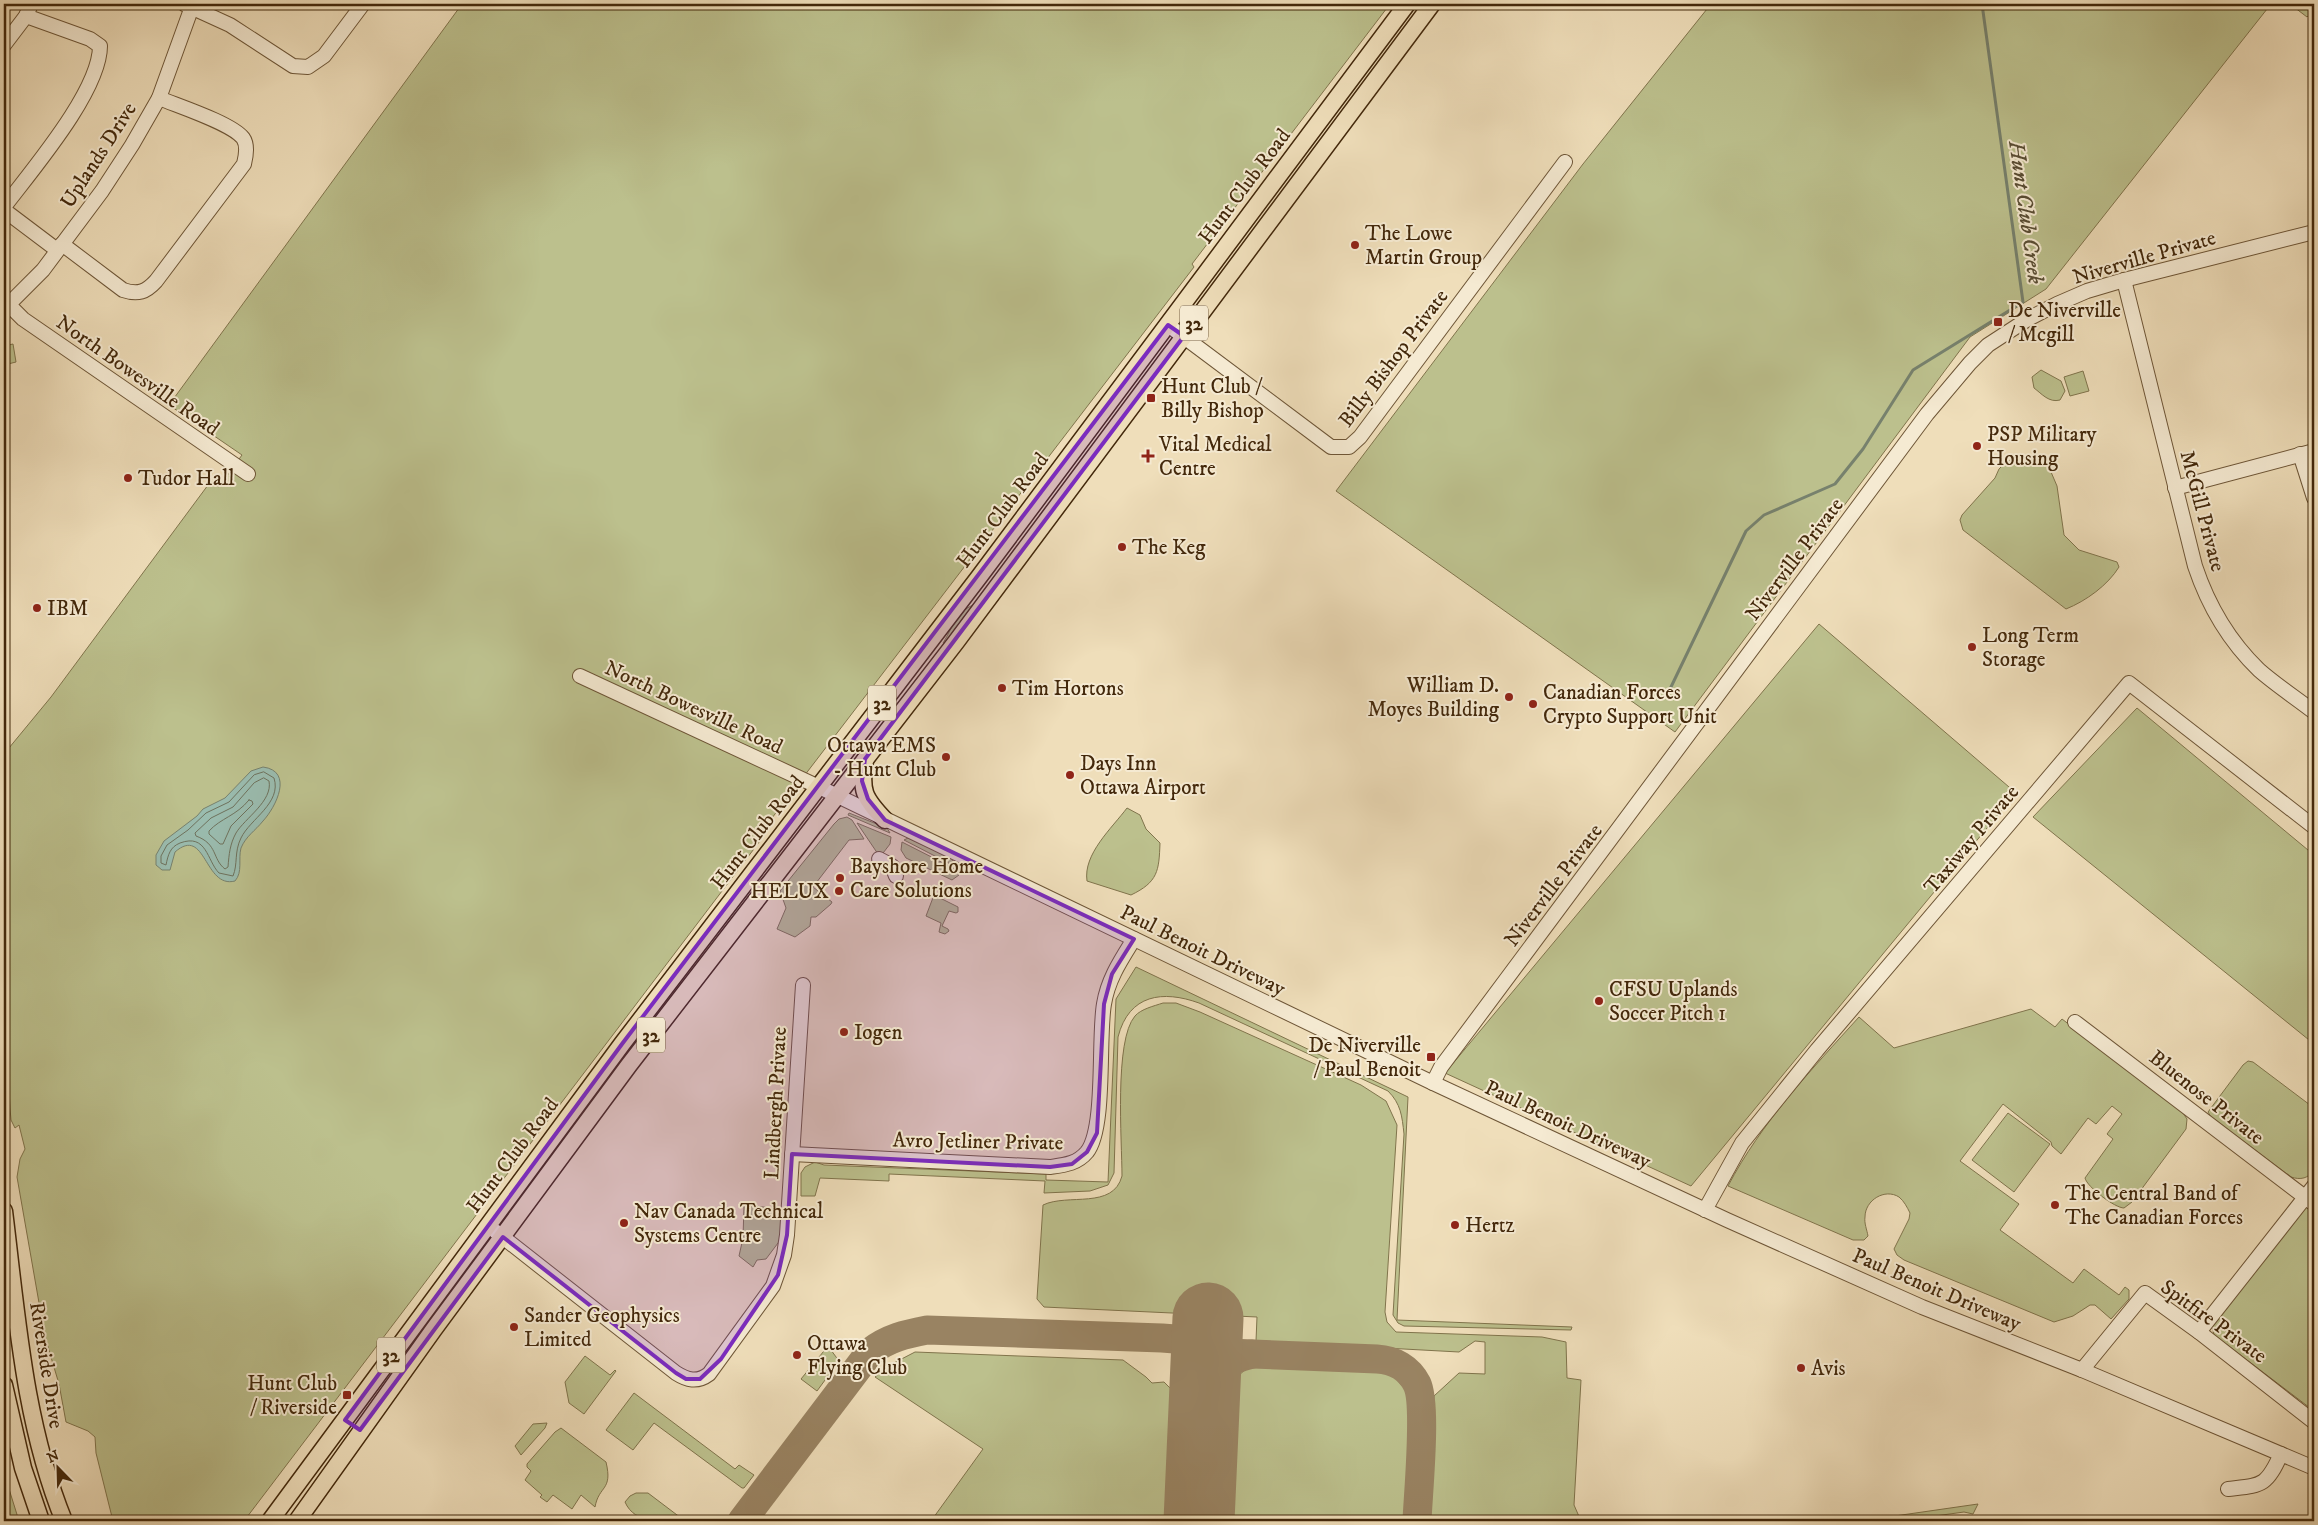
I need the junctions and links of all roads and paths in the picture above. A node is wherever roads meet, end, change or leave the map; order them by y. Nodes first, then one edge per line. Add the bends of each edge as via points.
1 (363, 4) edge
2 (1407, 4) edge
3 (1432, 4) edge
4 (190, 5) edge
5 (28, 10) edge
6 (4, 45) edge
7 (159, 98) junction
8 (1564, 162) dead end
9 (4, 208) edge
10 (2314, 232) edge
11 (59, 247) junction
12 (2124, 280) junction
13 (6, 307) edge
14 (1168, 325) junction
15 (1184, 336) junction
16 (2314, 451) edge
17 (2300, 454) junction
18 (248, 474) dead end
19 (2176, 488) junction
20 (2314, 498) edge
21 (580, 676) dead end
22 (2314, 712) edge
23 (865, 759) junction
24 (819, 787) junction
25 (835, 796) junction
26 (885, 820) junction
27 (2314, 827) edge
28 (884, 859) dead end
29 (896, 876) dead end
30 (1134, 939) junction
31 (803, 985) dead end
32 (2075, 1022) dead end
33 (1433, 1083) junction
34 (792, 1154) junction
35 (2314, 1186) edge
36 (2310, 1201) edge
37 (1705, 1210) junction
38 (4, 1211) edge
39 (487, 1225) junction
40 (503, 1237) junction
41 (2199, 1332) junction
42 (2082, 1370) junction
43 (4, 1385) edge
44 (345, 1420) junction
45 (2314, 1422) edge
46 (360, 1430) junction
47 (2281, 1454) junction
48 (2314, 1468) edge
49 (2228, 1489) dead end
50 (41, 1521) edge
51 (64, 1521) edge
52 (270, 1521) edge
53 (297, 1521) edge

1 - 4 street via 324,56 308,67 293,66 230,25
2 - 14 main road, Hunt Club Road / 32
3 - 15 main road, Hunt Club Road / 32
4 - 7 street, Uplands Drive
5 - 6 street
5 - 9 street via 90,39 100,46 100,59 68,122
7 - 11 street, Uplands Drive via 102,191
7 - 11 street via 226,126 242,137 246,151 244,164 147,290 132,293 123,290
8 - 15 street, Billy Bishop Private via 1360,437 1349,447 1331,447
9 - 11 street
10 - 12 street, Niverville Private
11 - 13 street, Uplands Drive via 43,270
12 - 19 street, McGill Private
12 - 33 street, Niverville Private via 2087,291 2028,319 1988,345 1970,362 1927,414 1441,1067
13 - 18 street, North Bowesville Road
14 - 15 street, Billy Bishop Private
14 - 24 main road, Hunt Club Road / 32
15 - 23 main road, Hunt Club Road / 32
16 - 17 street
17 - 19 street
17 - 20 street
19 - 22 street, McGill Private via 2194,566 2208,600 2227,632 2260,670
21 - 24 street, North Bowesville Road
23 - 25 main road, Hunt Club Road / 32
23 - 26 main road via 862,788 871,805
24 - 25 street, Paul Benoit Driveway
24 - 39 main road, Hunt Club Road / 32 via 758,863
25 - 26 street, Paul Benoit Driveway
25 - 40 main road, Hunt Club Road / 32 via 684,992
26 - 30 street, Paul Benoit Driveway
27 - 37 street, Taxiway Private via 2130,683 1936,917 1824,1042 1742,1143
28 - 29 street
30 - 33 street, Paul Benoit Driveway
30 - 34 street, Avro Jetliner Private via 1112,974 1104,1004 1096,1133 1087,1152 1072,1164 1050,1167
31 - 34 street, Lindbergh Private
32 - 36 street, Bluenose Private
33 - 37 street, Paul Benoit Driveway
34 - 40 street, Lindbergh Private via 787,1235 778,1275 721,1359 709,1374 700,1379 686,1379 676,1373
35 - 36 street
36 - 41 street
37 - 42 street, Paul Benoit Driveway via 1922,1307
38 - 51 main road, Riverside Drive via 23,1367 34,1428
39 - 40 street, Lindbergh Private
39 - 44 main road, Hunt Club Road / 32
40 - 46 main road, Hunt Club Road / 32
41 - 42 street, Spitfire Private via 2145,1293
41 - 45 street, Spitfire Private
42 - 47 street, Paul Benoit Driveway
43 - 50 main road, Riverside Drive via 23,1468
44 - 46 main road
44 - 52 main road, Hunt Club Road / 32
46 - 53 main road, Hunt Club Road / 32
47 - 48 street, Paul Benoit Driveway
47 - 49 street via 2265,1482

